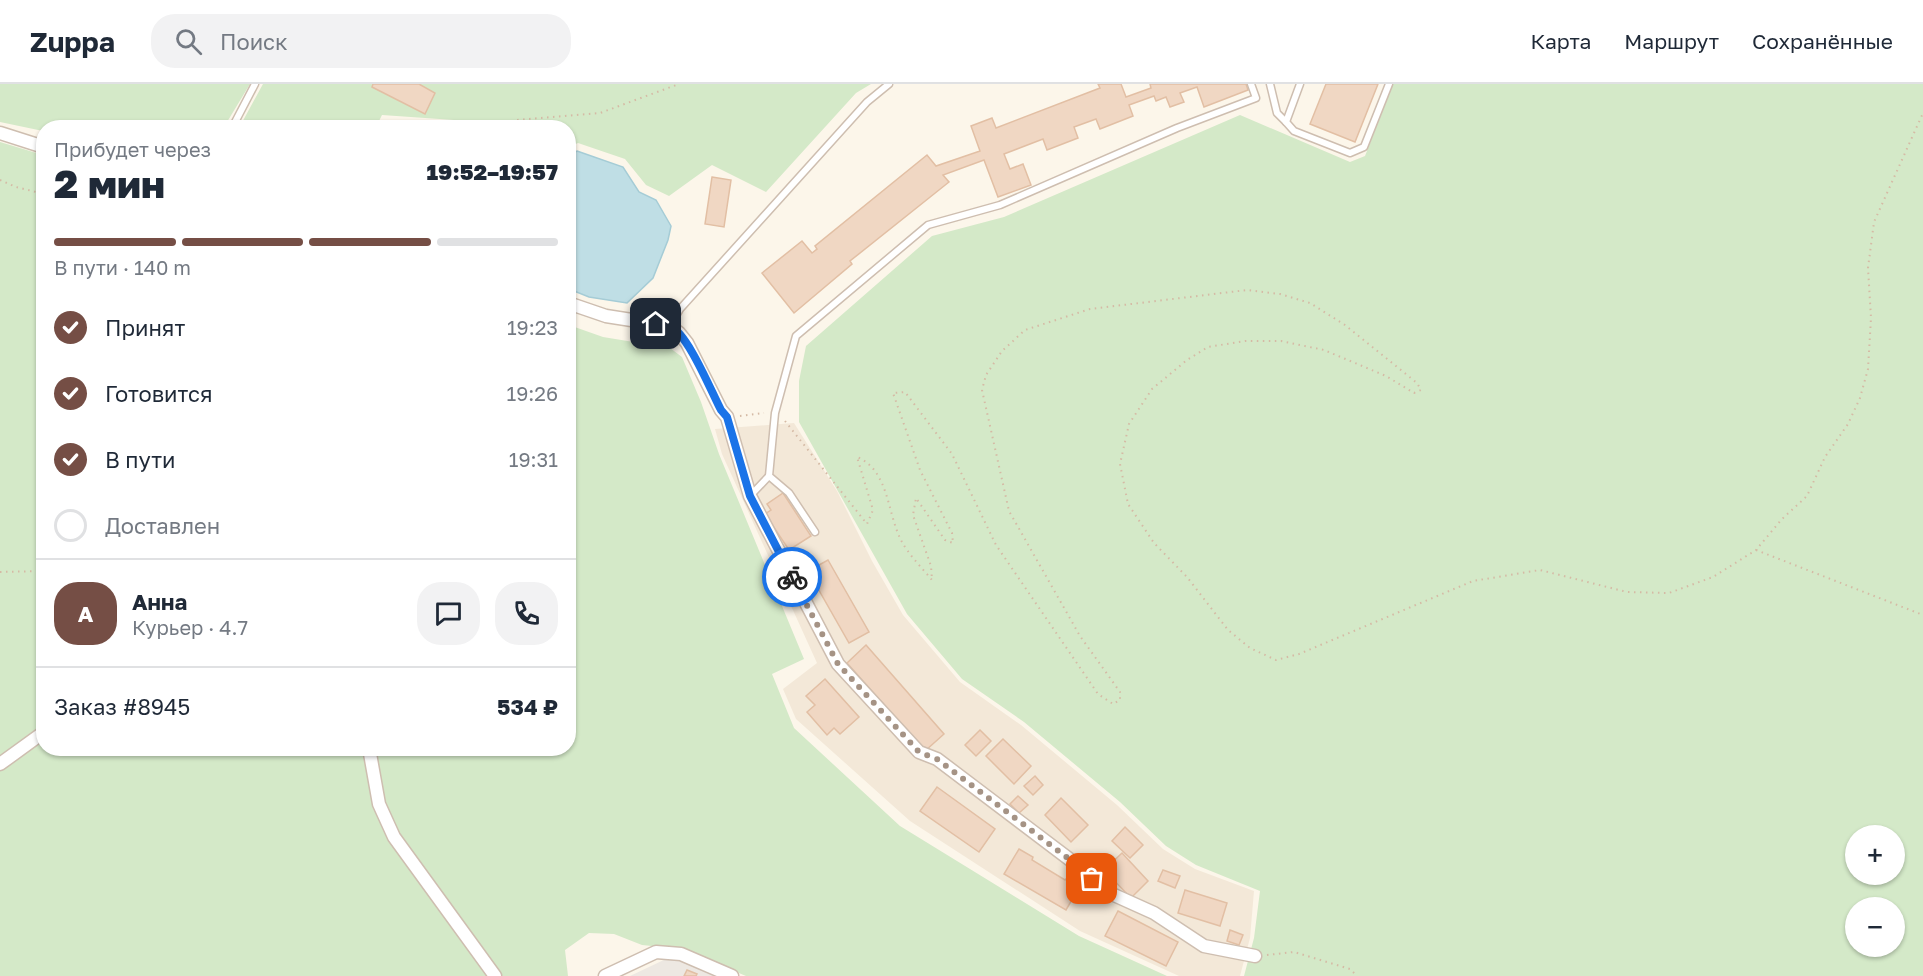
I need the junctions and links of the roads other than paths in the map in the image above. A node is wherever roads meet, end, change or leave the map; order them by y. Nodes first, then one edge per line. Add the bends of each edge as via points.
1 (255, 84) edge
2 (890, 84) edge
3 (1251, 84) edge
4 (1270, 84) edge
5 (1300, 84) edge
6 (1389, 84) edge
7 (236, 120) edge
8 (1286, 122) junction
9 (0, 133) edge
10 (36, 144) edge
11 (576, 306) edge
12 (670, 326) junction
13 (769, 476) junction
14 (750, 496) junction
15 (814, 532) dead end
16 (36, 738) edge
17 (370, 756) edge
18 (0, 764) edge
19 (1255, 956) road end
20 (495, 976) edge
21 (605, 976) edge
22 (732, 976) edge

1 - 7 lane
2 - 12 lane via 860,110 680,309
3 - 13 lane via 1256,98 1000,205 928,225 796,336 775,412
4 - 8 lane via 1277,113
5 - 8 lane
6 - 8 lane via 1364,147 1350,153 1294,131
9 - 10 street
11 - 12 street via 606,316
12 - 14 street via 687,343 727,417
13 - 14 lane
13 - 15 lane via 789,493
14 - 19 street via 838,664 919,752 937,759 1081,868 1103,890 1154,913 1204,946
16 - 18 street
17 - 20 street via 379,804 393,837
21 - 22 street via 656,952 681,954

